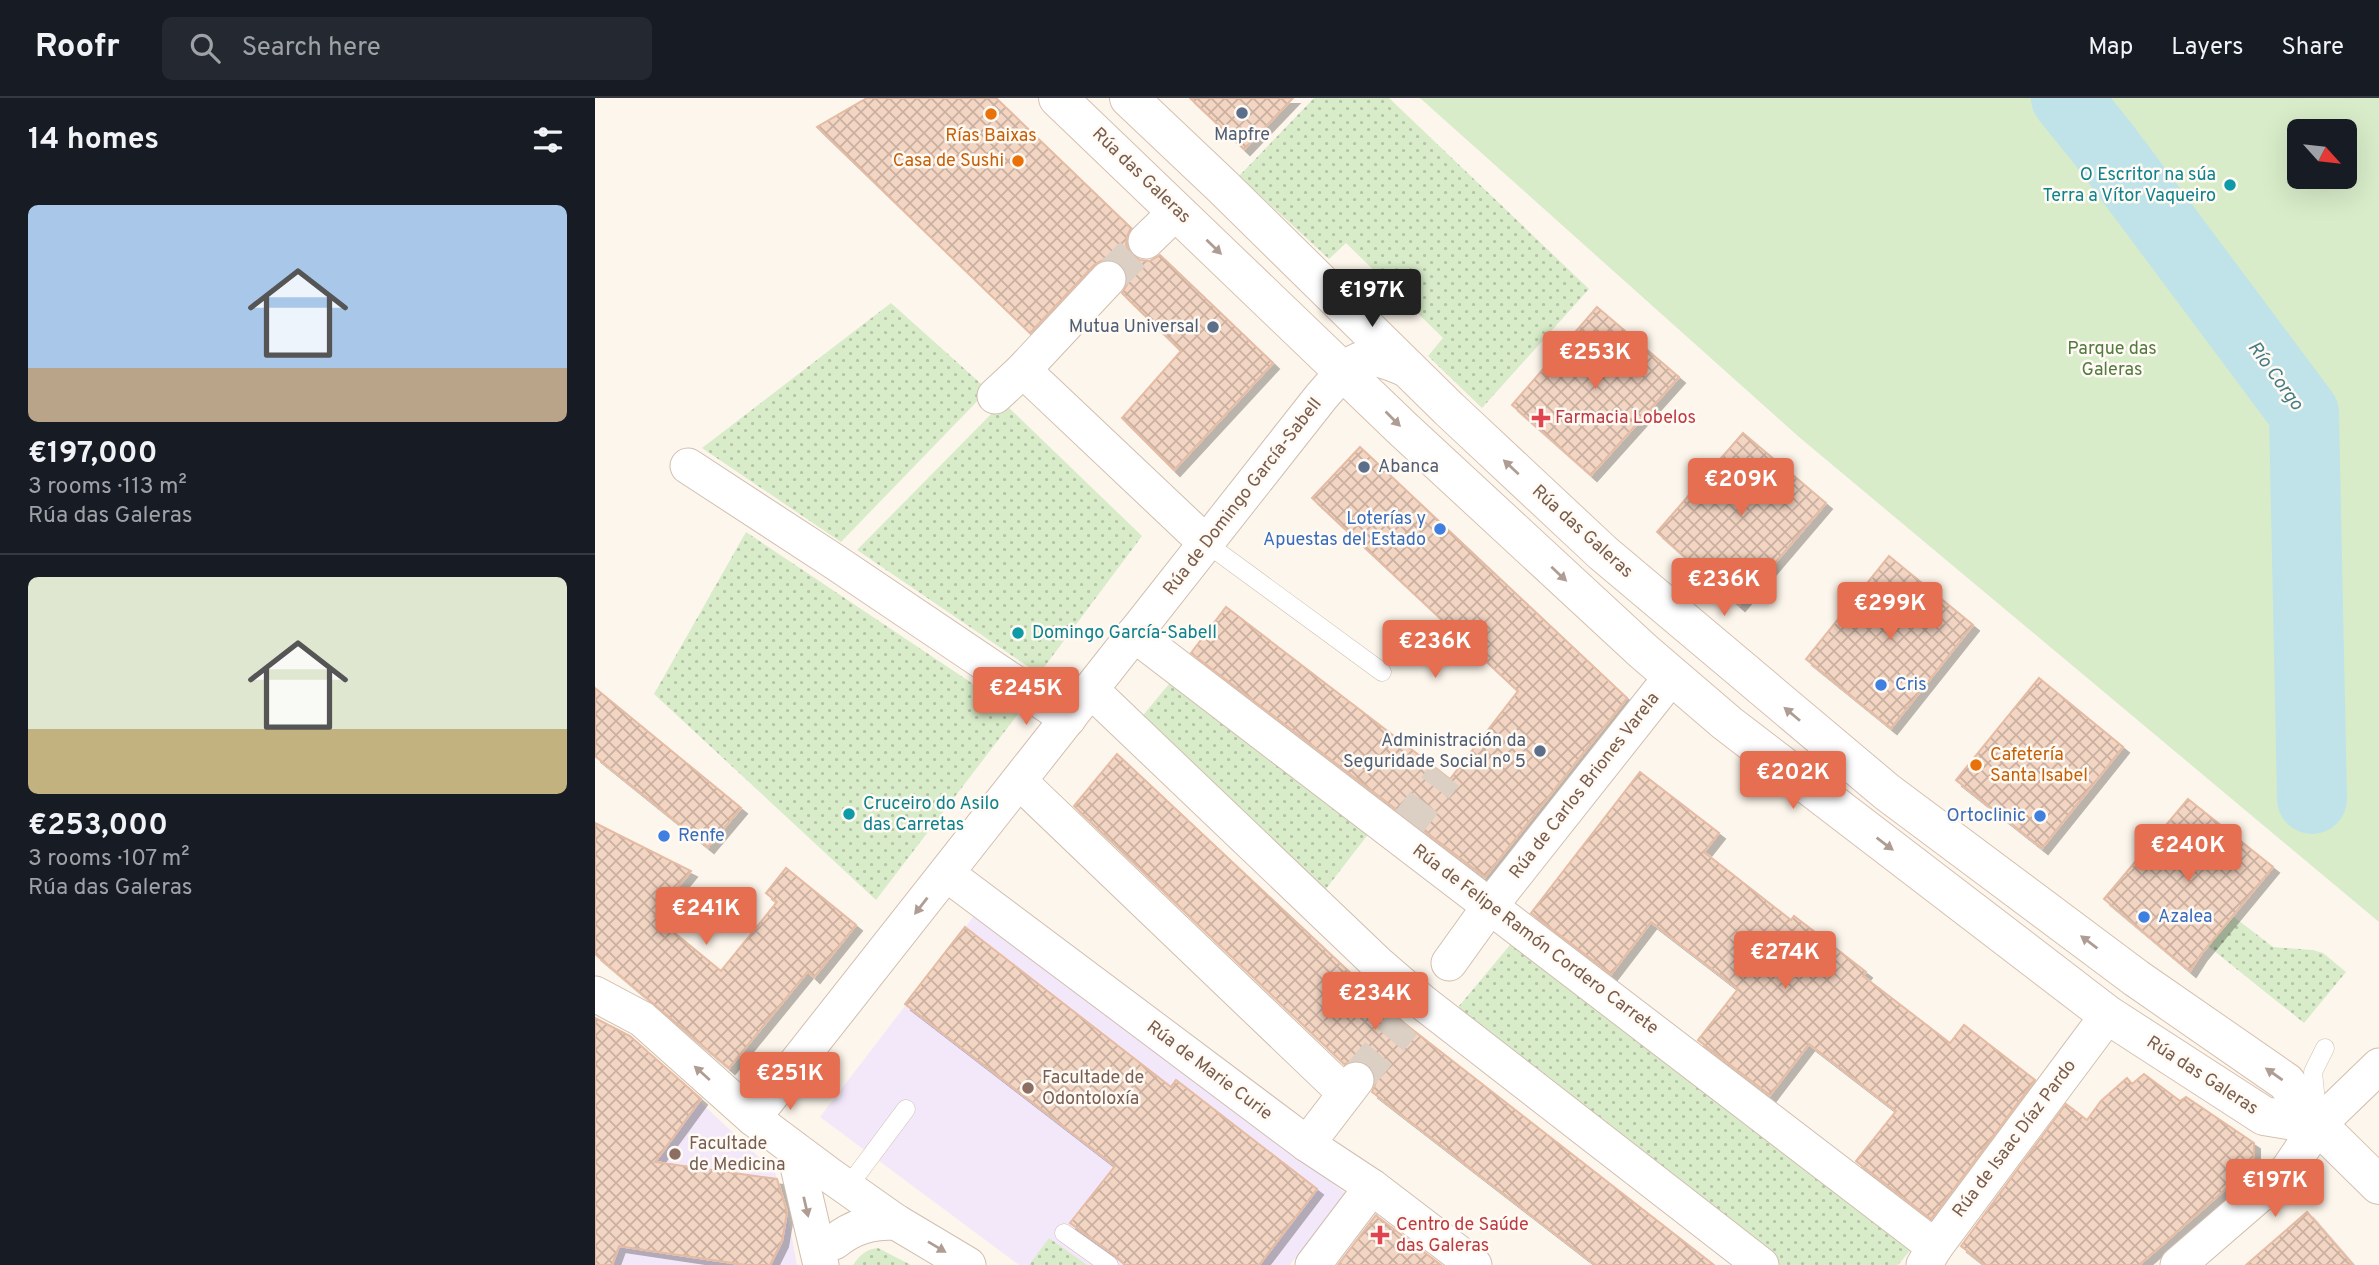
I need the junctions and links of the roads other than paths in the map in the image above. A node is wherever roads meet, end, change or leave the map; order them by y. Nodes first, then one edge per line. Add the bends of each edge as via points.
1 (1058, 98) edge
2 (1129, 98) edge
3 (1177, 211) junction
4 (1146, 242) tunnel mouth
5 (1108, 279) tunnel mouth
6 (1023, 370) junction
7 (1343, 372) junction
8 (1412, 372) junction
9 (995, 396) dead end
10 (688, 466) dead end
11 (1206, 543) junction
12 (1134, 634) junction
13 (1382, 672) dead end
14 (1672, 676) junction
15 (1091, 690) junction
16 (1068, 719) junction
17 (1727, 723) junction
18 (1019, 780) junction
19 (1878, 800) junction
20 (947, 874) junction
21 (1490, 906) junction
22 (1449, 963) dead end
23 (595, 994) edge
24 (2108, 1015) junction
25 (2325, 1048) dead end
26 (2379, 1066) edge
27 (906, 1109) dead end
28 (753, 1118) junction
29 (2318, 1125) junction
30 (1307, 1144) junction
31 (794, 1149) junction
32 (2379, 1185) edge
33 (1373, 1187) junction
34 (847, 1188) junction
35 (896, 1222) junction
36 (1064, 1233) dead end
37 (1930, 1256) edge
38 (827, 1257) edge
39 (968, 1265) edge
40 (1109, 1265) edge
41 (1313, 1265) edge
42 (1474, 1265) edge
43 (1761, 1265) edge
44 (2178, 1265) edge

1 - 3 main road, Rúa das Galeras
2 - 8 main road, Rúa das Galeras
3 - 4 street
3 -> 7 main road, Rúa das Galeras
5 - 6 street
6 - 9 street
6 - 11 street
7 - 8 street, Rúa das Galeras via 1356,360 1375,357
7 - 11 street, Rúa de Domingo García-Sabell
7 -> 14 main road, Rúa das Galeras
19 -> 8 main road, Rúa das Galeras via 1603,553
10 - 16 street
11 - 12 street, Rúa de Domingo García-Sabell
11 - 13 lane
12 - 15 street, Rúa de Domingo García-Sabell
12 - 21 street, Rúa de Felipe Ramón Cordero Carrete
14 - 17 main road, Rúa das Galeras
14 - 21 street, Rúa de Carlos Briones Varela
15 - 16 street, Rúa de Domingo García-Sabell
15 - 43 street via 1377,963 1412,1012
16 - 18 street, Rúa de Domingo García-Sabell
17 - 19 lane, Rúa das Galeras via 1842,801 1856,808
17 -> 24 main road, Rúa das Galeras
18 - 20 street, Rúa de Domingo García-Sabell
18 - 30 street via 1351,1087
29 -> 19 main road, Rúa das Galeras via 2286,1082
20 -> 28 street, Rúa de Domingo García-Sabell
20 - 30 street, Rúa de Marie Curie
21 - 22 street, Rúa de Carlos Briones Varela
21 - 37 street, Rúa de Felipe Ramón Cordero Carrete
28 -> 23 street via 642,1019
24 - 29 main road, Rúa das Galeras via 2264,1116
24 - 37 street, Rúa de Isaac Díaz Pardo
25 - 29 lane via 2313,1072
26 - 29 street
27 - 34 lane
28 - 31 street
29 - 32 main road
29 - 44 street via 2288,1170
30 - 33 street, Rúa de Marie Curie
31 - 34 street
31 -> 38 street
33 - 41 street
33 - 42 street, Rúa de Marie Curie
34 - 35 street
34 - 38 street via 832,1201
35 - 38 street via 857,1227
35 -> 39 street
36 - 40 lane

